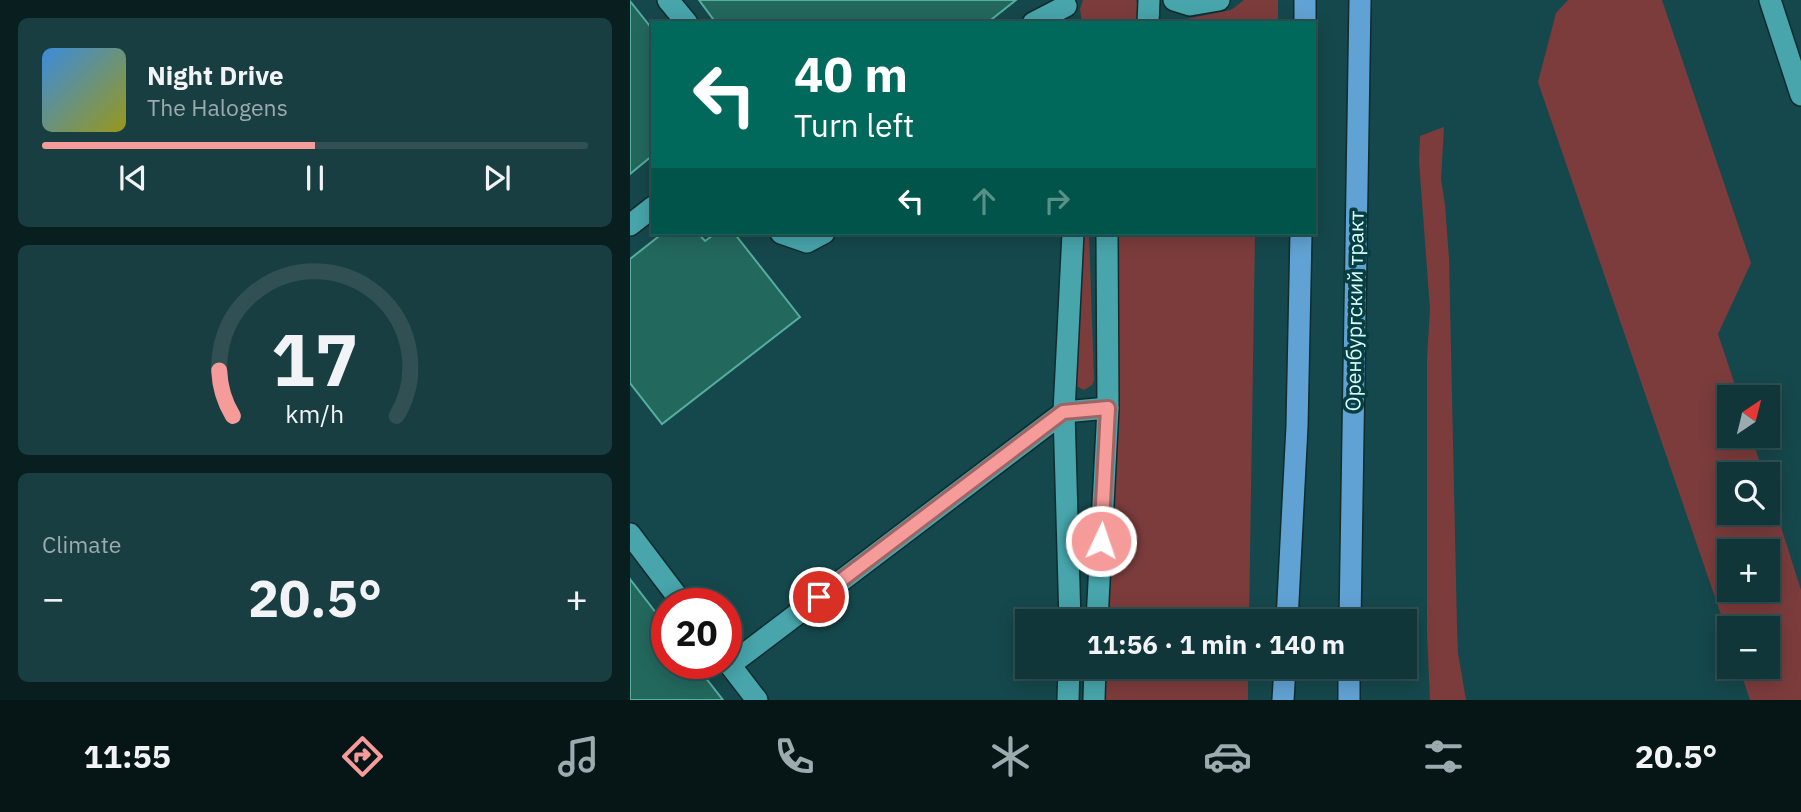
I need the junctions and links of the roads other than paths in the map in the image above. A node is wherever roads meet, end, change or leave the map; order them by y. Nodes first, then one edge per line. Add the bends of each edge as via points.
1 (668, 0) edge
2 (1149, 0) edge
3 (1174, 0) edge
4 (1219, 0) edge
5 (1306, 0) edge
6 (1360, 0) edge
7 (1770, 0) edge
8 (1068, 9) edge
9 (685, 21) edge
10 (1038, 21) edge
11 (1148, 21) edge
12 (1305, 21) edge
13 (1801, 95) edge
14 (651, 209) edge
15 (630, 225) edge
16 (787, 235) edge
17 (820, 235) edge
18 (1073, 235) edge
19 (1107, 235) edge
20 (1301, 235) edge
21 (1108, 408) junction
22 (1063, 412) junction
23 (630, 534) edge
24 (671, 588) edge
25 (1070, 609) edge
26 (1098, 609) edge
27 (1288, 609) edge
28 (1350, 609) edge
29 (742, 652) edge
30 (741, 679) edge
31 (1069, 679) edge
32 (1095, 679) edge
33 (1284, 679) edge
34 (1349, 679) edge
35 (757, 700) edge
36 (1068, 700) edge
37 (1094, 700) edge
38 (1283, 700) edge
39 (1349, 700) edge

1 - 9 street
2 - 11 street
3 - 4 street via 1190,5
5 - 12 main road
6 - 28 main road, Оренбургский тракт
7 - 13 street
8 - 10 street
14 - 15 street
16 - 17 street via 807,242
18 - 22 street
19 - 21 street
20 - 27 main road
21 - 22 street
21 - 26 street
22 - 25 street
22 - 29 street
23 - 24 street
30 - 35 street
31 - 36 street
32 - 37 street
33 - 38 main road
34 - 39 main road

